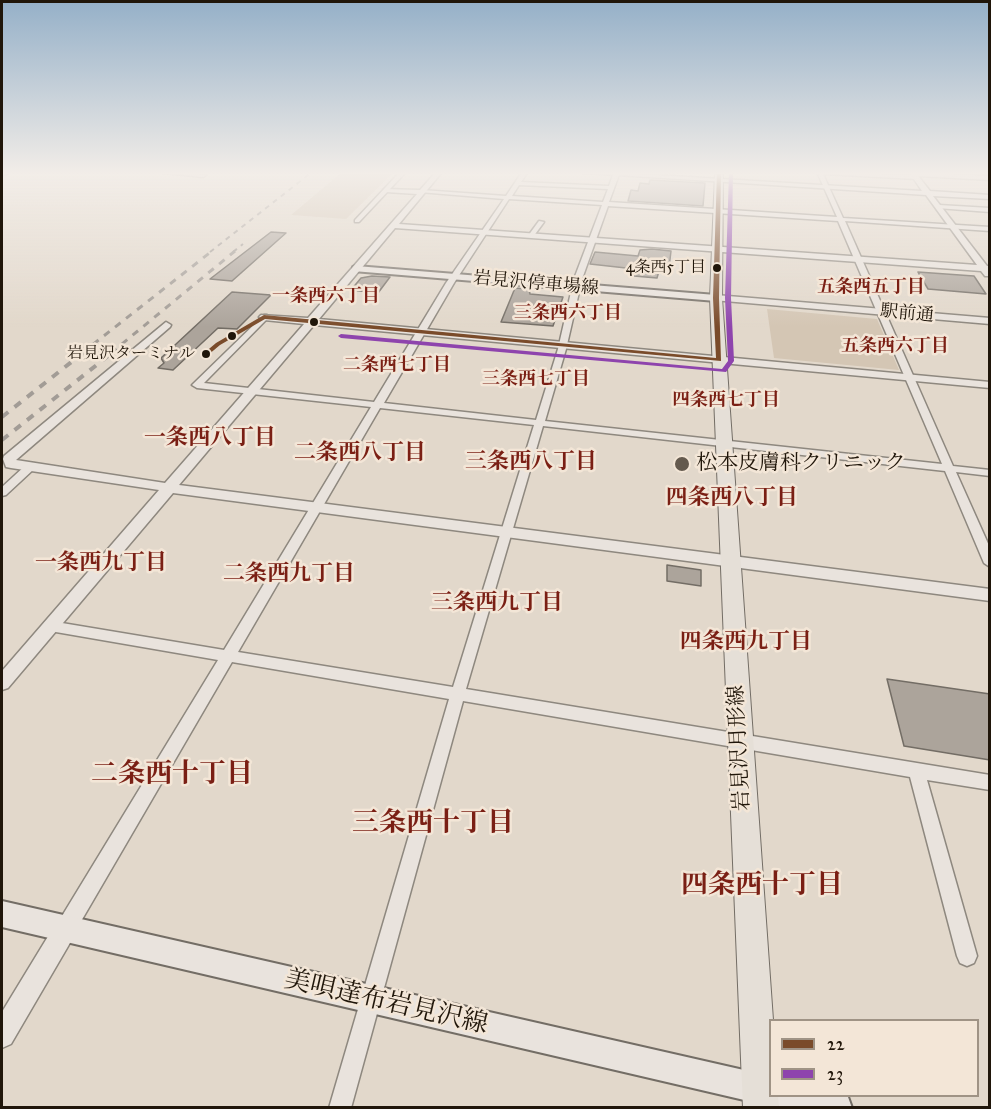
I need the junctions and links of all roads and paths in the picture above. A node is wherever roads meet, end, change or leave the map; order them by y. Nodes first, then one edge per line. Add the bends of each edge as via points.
1 (489, 224) edge
2 (540, 224) edge
3 (599, 224) edge
4 (717, 224) edge
5 (843, 224) edge
6 (908, 224) edge
7 (951, 224) edge
8 (393, 226) joint
9 (953, 227) junction
10 (990, 229) edge
11 (483, 233) junction
12 (531, 236) junction
13 (593, 240) junction
14 (717, 250) junction
15 (859, 260) junction
16 (356, 269) junction
17 (988, 272) edge
18 (454, 277) junction
19 (577, 287) junction
20 (716, 298) junction
21 (882, 312) junction
22 (264, 317) joint
23 (312, 321) junction
24 (990, 321) edge
25 (166, 325) dead end
26 (422, 332) junction
27 (563, 345) junction
28 (719, 360) junction
29 (909, 377) junction
30 (990, 385) edge
31 (251, 392) junction
32 (378, 405) junction
33 (539, 423) junction
34 (723, 443) junction
35 (30, 467) junction
36 (948, 468) junction
37 (990, 472) edge
38 (170, 488) junction
39 (2, 493) edge
40 (318, 506) junction
41 (506, 531) junction
42 (731, 561) junction
43 (990, 563) edge
44 (990, 595) edge
45 (50, 626) junction
46 (229, 656) junction
47 (2, 683) edge
48 (458, 693) junction
49 (740, 740) junction
50 (917, 772) junction
51 (990, 783) edge
52 (2, 914) edge
53 (66, 928) junction
54 (967, 956) dead end
55 (370, 999) junction
56 (2, 1035) edge
57 (764, 1096) edge
58 (796, 1097) edge
59 (340, 1107) edge
60 (837, 1107) edge

1 - 11 street
2 - 12 street
3 - 13 street
4 - 14 main road, 岩見沢月形線
5 - 15 street
6 - 9 street
7 - 9 street
8 - 11 street
8 - 16 street
9 - 10 street
9 - 17 street
11 - 12 street
11 - 18 street
12 - 13 street
13 - 14 street
13 - 19 street
14 - 15 street
14 - 20 main road, 岩見沢月形線
15 - 17 street
15 - 21 street
16 - 18 main road, 岩見沢停車場線
16 - 23 street
18 - 19 main road, 岩見沢停車場線
18 - 26 street
19 - 20 main road, 岩見沢停車場線
19 - 27 street
20 - 21 street, 駅前通
20 - 28 main road, 岩見沢月形線
21 - 24 street, 駅前通
21 - 29 street
22 - 23 street
22 - 31 street via 197,385
23 - 26 street
23 - 31 street
25 - 35 street via 9,459 11,464
26 - 27 street
26 - 32 street
27 - 28 street
27 - 33 street
28 - 29 street
28 - 34 main road, 岩見沢月形線
29 - 30 street
29 - 36 street
31 - 32 street
31 - 38 street
32 - 33 street
32 - 40 street
33 - 34 street
33 - 41 street
34 - 36 street
34 - 42 main road, 岩見沢月形線
35 - 38 street
35 - 39 street
36 - 37 street
36 - 43 street
38 - 40 street
38 - 45 street
40 - 41 street
40 - 46 street
41 - 42 street
41 - 48 street
42 - 44 street
42 - 49 main road, 岩見沢月形線
45 - 46 street
45 - 47 street
46 - 48 street
46 - 53 street
48 - 49 street
48 - 55 street
49 - 50 street
49 - 57 main road, 岩見沢月形線
50 - 51 street
50 - 54 street
52 - 53 main road, 美唄達布岩見沢線
53 - 55 main road, 美唄達布岩見沢線
53 - 56 street
55 - 57 main road, 美唄達布岩見沢線
55 - 59 street
58 - 60 main road

